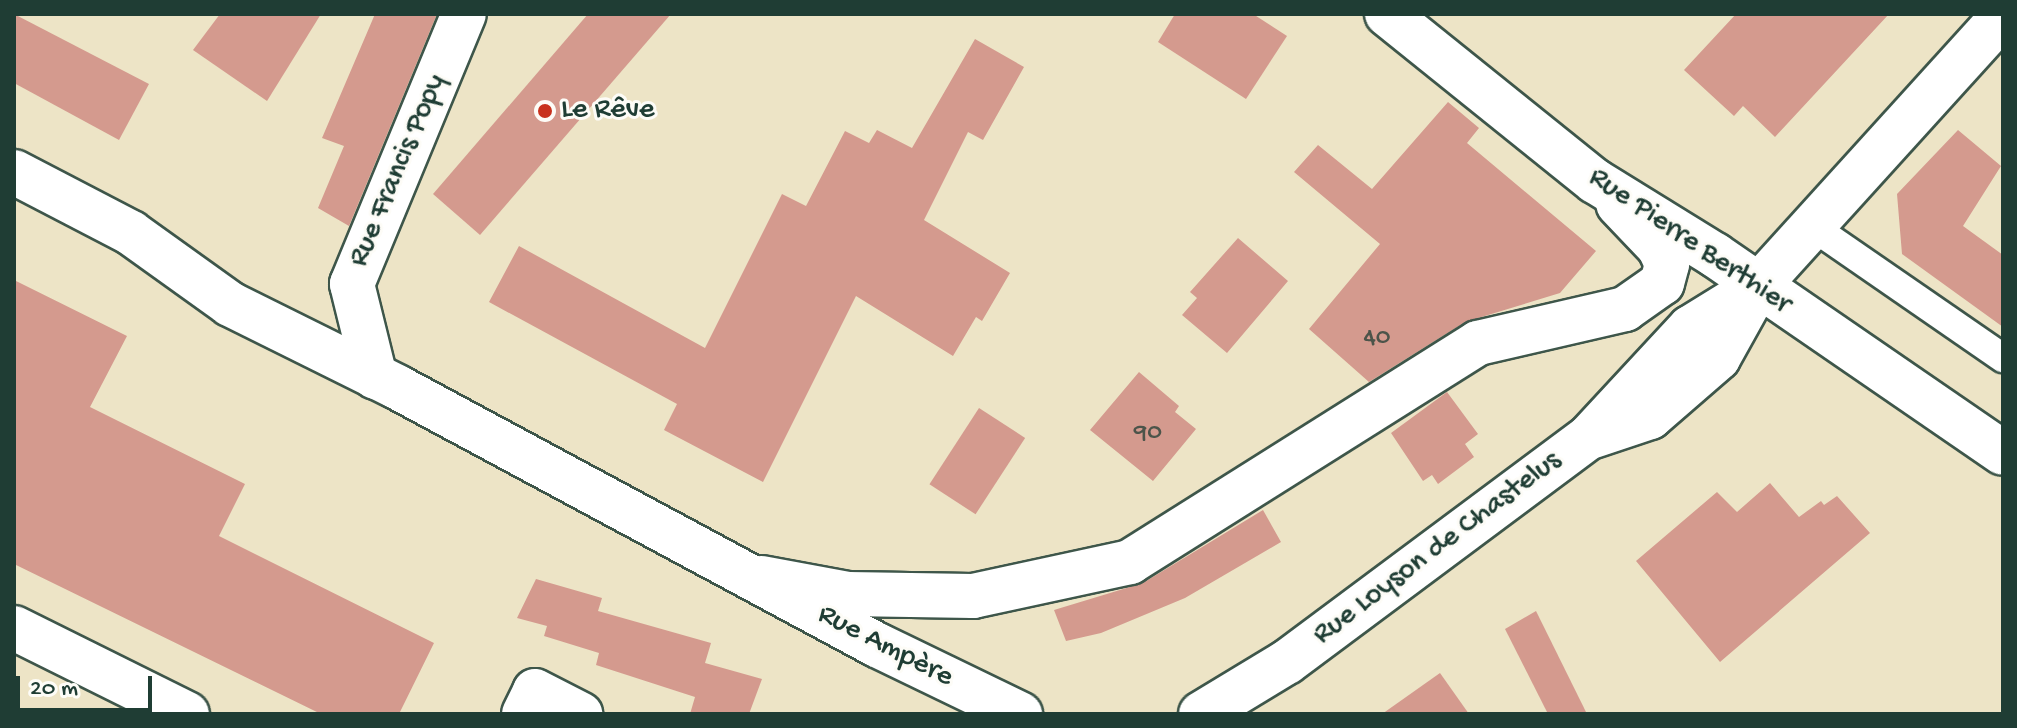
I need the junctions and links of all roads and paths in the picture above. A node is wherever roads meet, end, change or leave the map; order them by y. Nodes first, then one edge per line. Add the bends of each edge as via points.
1 (464, 14) edge
2 (1387, 14) edge
3 (2003, 16) edge
4 (14, 172) edge
5 (1595, 181) junction
6 (1813, 227) junction
7 (1758, 286) junction
8 (2003, 358) edge
9 (375, 377) junction
10 (2003, 453) edge
11 (751, 576) junction
12 (14, 628) edge
13 (1287, 662) junction
14 (187, 714) edge
15 (524, 714) edge
16 (580, 714) edge
17 (1020, 714) edge
18 (1201, 714) edge
19 (1256, 714) edge

1 - 9 street, Rue Francis Popy via 352,284
2 - 5 street, Rue Pierre Berthier
3 - 6 street, Rue Loyson de Chastelus
4 - 9 street, Rue Ampère via 131,233 230,304
5 - 7 street, Rue Pierre Berthier
5 - 11 street via 1659,247 1667,264 1662,283 1625,309 1478,343 1130,562 973,596 848,594
6 - 7 street, Rue Loyson de Chastelus
6 - 8 lane
7 - 10 street, Rue Pierre Berthier
7 - 13 street, Rue Loyson de Chastelus via 1690,328 1589,437
9 - 11 street, Rue Ampère
11 - 17 street, Rue Ampère
12 - 14 street
13 - 18 street, Rue Loyson de Chastelus
13 - 19 street, Rue Loyson de Chastelus
15 - 16 street via 535,691

